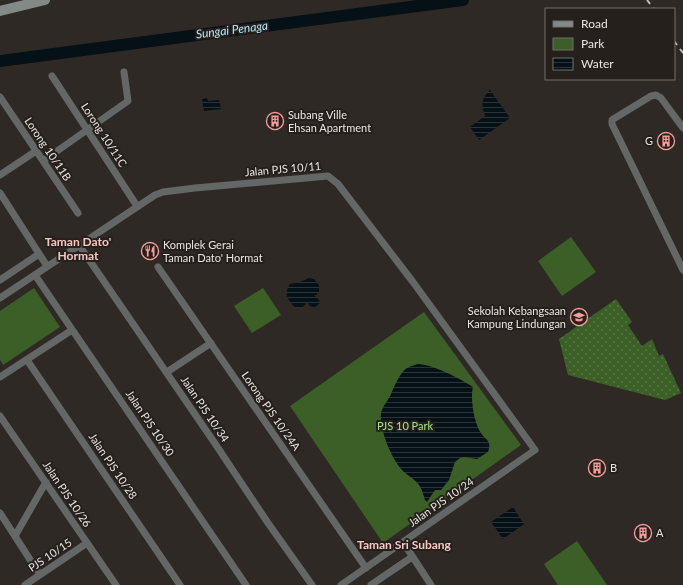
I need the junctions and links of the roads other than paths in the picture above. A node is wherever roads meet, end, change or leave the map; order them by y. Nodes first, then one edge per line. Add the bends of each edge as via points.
1 (45, 0) edge
2 (0, 11) edge
3 (124, 72) dead end
4 (52, 76) dead end
5 (0, 98) edge
6 (683, 128) edge
7 (87, 130) junction
8 (36, 151) junction
9 (43, 161) junction
10 (0, 175) edge
11 (0, 194) edge
12 (2, 202) edge
13 (137, 206) junction
14 (78, 213) dead end
15 (79, 245) junction
16 (39, 254) junction
17 (47, 266) junction
18 (158, 267) dead end
19 (683, 270) edge
20 (35, 275) junction
21 (0, 280) edge
22 (0, 298) edge
23 (72, 330) junction
24 (211, 343) junction
25 (27, 360) junction
26 (167, 372) junction
27 (0, 377) edge
28 (0, 416) edge
29 (535, 450) joint
30 (46, 482) junction
31 (0, 513) edge
32 (15, 536) junction
33 (403, 542) junction
34 (87, 543) junction
35 (412, 557) junction
36 (366, 568) junction
37 (40, 574) junction
38 (25, 585) edge
39 (116, 585) edge
40 (180, 585) edge
41 (246, 585) edge
42 (312, 585) edge
43 (341, 585) edge
44 (371, 585) edge
45 (431, 585) edge

1 - 2 street
3 - 7 street via 128,101
4 - 7 street, Lorong 10/11C
5 - 8 street, Lorong 10/11B
6 - 19 street via 662,98 656,95 612,120 612,132
7 - 9 street
7 - 13 street, Lorong 10/11C
8 - 9 street, Lorong 10/11B
8 - 10 street
9 - 14 street, Lorong 10/11B
11 - 12 street
12 - 16 street
13 - 15 street, Jalan PJS 10/11
13 - 29 street, Jalan PJS 10/11 via 163,192 328,176 338,184 413,282
15 - 17 street, Jalan PJS 10/11
15 - 26 street, Jalan PJS 10/34
16 - 17 street
16 - 21 street
17 - 20 street, Jalan PJS 10/11
18 - 24 street, Lorong PJS 10/24A
20 - 22 street, Jalan PJS 10/11
20 - 23 street, Jalan PJS 10/30
23 - 25 street
23 - 41 street, Jalan PJS 10/30
24 - 26 street
24 - 36 street, Lorong PJS 10/24A
25 - 27 street
25 - 40 street, Jalan PJS 10/28
26 - 42 street, Jalan PJS 10/34
28 - 30 street, Jalan PJS 10/26
29 - 33 street, Jalan PJS 10/24
30 - 32 street
30 - 34 street, Jalan PJS 10/26
31 - 32 street
32 - 37 street
33 - 35 street
33 - 36 street, Jalan PJS 10/24
34 - 37 street, PJS 10/15
34 - 39 street, Jalan PJS 10/26
35 - 44 street
35 - 45 street
36 - 43 street, Jalan PJS 10/24
37 - 38 street, PJS 10/15

